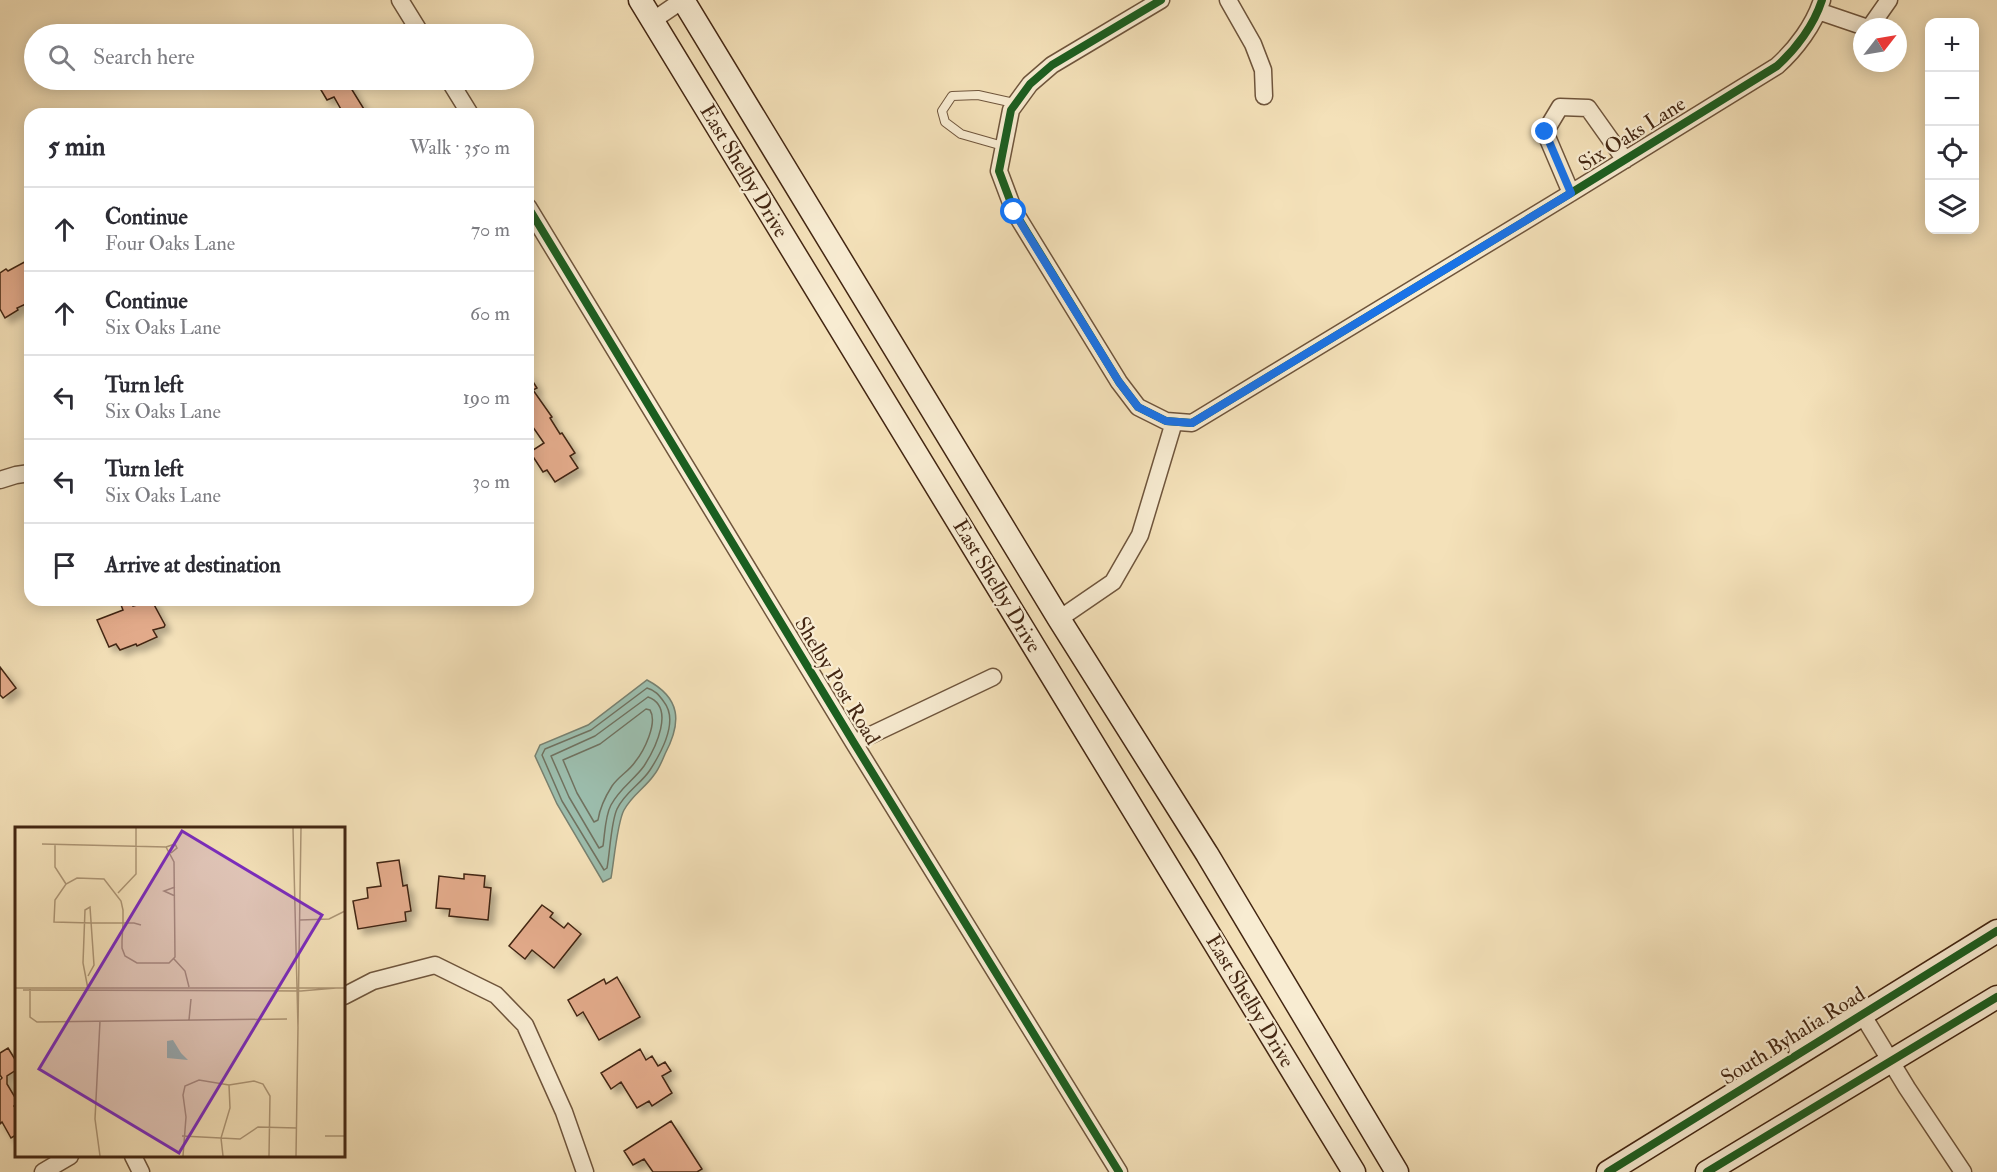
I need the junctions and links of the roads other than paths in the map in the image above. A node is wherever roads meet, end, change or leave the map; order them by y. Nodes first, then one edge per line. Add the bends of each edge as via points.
1 (399, 0) edge
2 (640, 0) edge
3 (683, 0) edge
4 (1161, 0) edge
5 (1228, 0) edge
6 (1889, 0) edge
7 (1820, 5) edge
8 (1876, 18) edge
9 (652, 21) junction
10 (1853, 21) edge
11 (415, 24) edge
12 (455, 90) edge
13 (1264, 96) dead end
14 (1014, 103) junction
15 (466, 108) edge
16 (1003, 146) junction
17 (1625, 160) junction
18 (1571, 193) junction
19 (534, 217) edge
20 (1174, 422) junction
21 (24, 474) edge
22 (0, 480) edge
23 (1059, 619) junction
24 (993, 676) dead end
25 (854, 743) junction
26 (1997, 931) edge
27 (345, 995) edge
28 (1997, 997) edge
29 (1862, 1014) junction
30 (1892, 1062) junction
31 (67, 1157) edge
32 (134, 1157) edge
33 (44, 1172) edge
34 (141, 1172) edge
35 (585, 1172) edge
36 (1119, 1172) edge
37 (1354, 1172) edge
38 (1397, 1172) edge
39 (1608, 1172) edge
40 (1707, 1172) edge
41 (1963, 1172) edge

1 - 11 street
2 - 9 main road, East Shelby Drive
3 - 9 street
3 - 23 main road, East Shelby Drive
4 - 14 street via 1052,65
5 - 13 street via 1263,70
6 - 8 street
7 - 10 street
7 - 17 street, Six Oaks Lane via 1792,52 1777,66
9 - 37 main road, East Shelby Drive
12 - 15 street
14 - 16 street
14 - 16 lane via 978,95 952,96 942,111 945,122 961,134
16 - 20 street via 999,171 1014,212 1138,407
17 - 18 street, Six Oaks Lane
17 - 18 street, Six Oaks Lane via 1588,108 1560,107 1545,132
18 - 20 street, Six Oaks Lane via 1192,423
19 - 25 street, Shelby Post Road
20 - 23 street via 1140,535 1113,582
21 - 22 street
23 - 38 main road, East Shelby Drive via 1207,854
24 - 25 street
25 - 36 street, Shelby Post Road
26 - 29 main road, South Byhalia Road
27 - 35 street via 373,981 435,965 496,995 525,1025 564,1112
28 - 30 main road
29 - 30 street
29 - 39 main road, South Byhalia Road
30 - 40 main road
30 - 41 street
31 - 33 street
32 - 34 street

